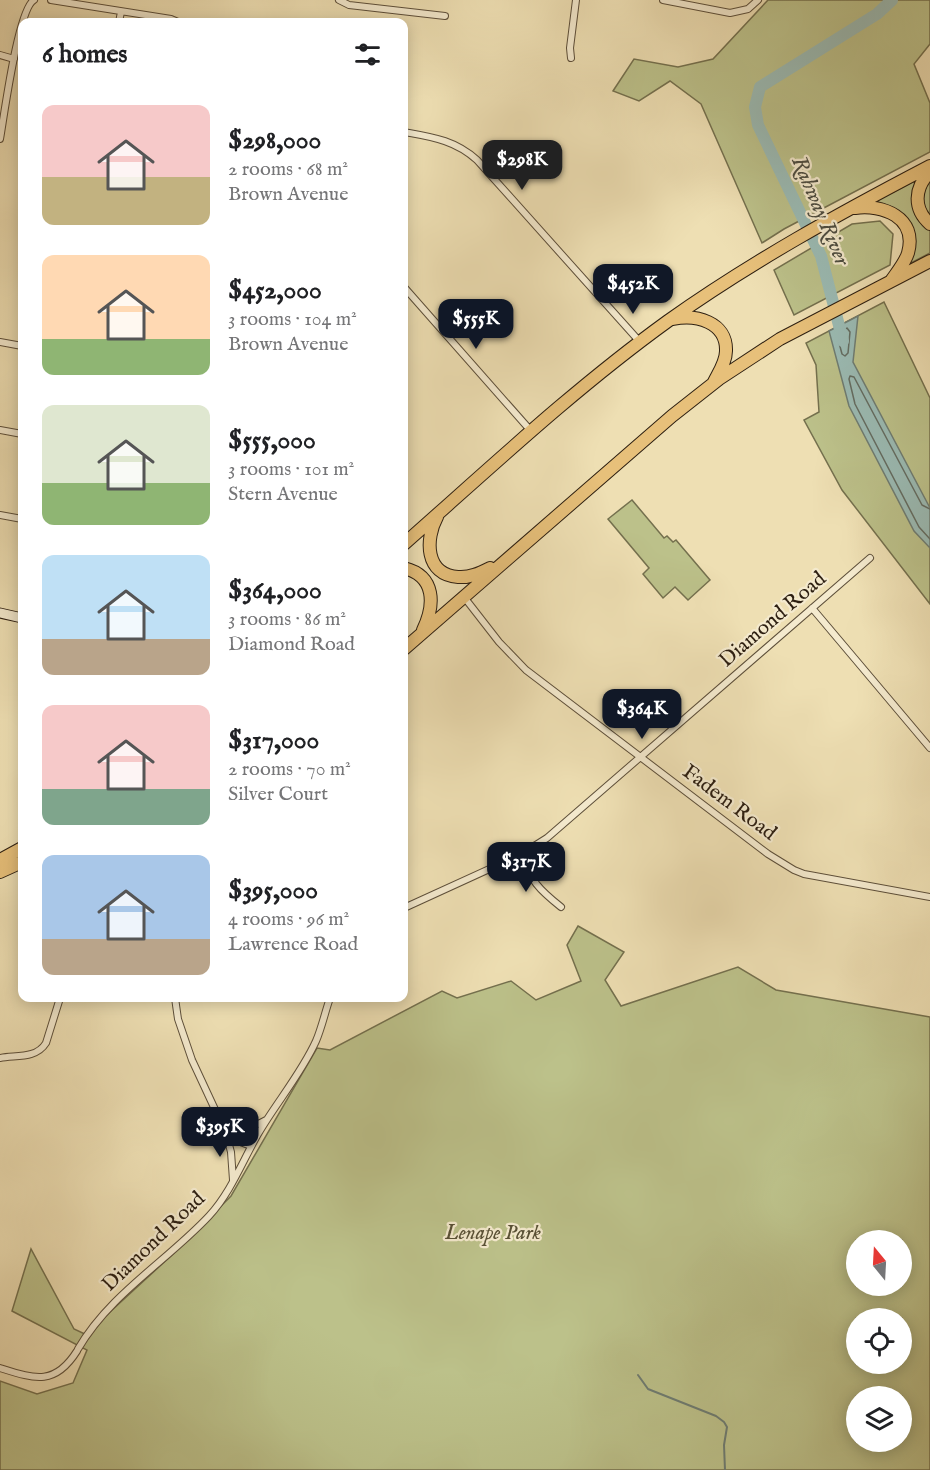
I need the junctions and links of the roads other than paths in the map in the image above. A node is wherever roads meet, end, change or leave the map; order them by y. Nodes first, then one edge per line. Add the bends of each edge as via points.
1 (34, 0) edge
2 (51, 0) edge
3 (339, 0) edge
4 (576, 0) edge
5 (663, 0) edge
6 (758, 0) edge
7 (121, 12) junction
8 (445, 16) dead end
9 (24, 18) edge
10 (120, 18) edge
11 (158, 18) edge
12 (18, 42) edge
13 (0, 55) edge
14 (571, 58) dead end
15 (14, 59) junction
16 (408, 133) edge
17 (0, 139) edge
18 (930, 166) edge
19 (930, 172) edge
20 (849, 208) junction
21 (930, 224) edge
22 (930, 261) edge
23 (890, 282) junction
24 (408, 292) edge
25 (670, 320) junction
26 (0, 342) edge
27 (640, 342) junction
28 (18, 345) edge
29 (714, 383) junction
30 (0, 430) edge
31 (531, 431) junction
32 (18, 433) edge
33 (439, 513) junction
34 (0, 515) edge
35 (18, 518) edge
36 (408, 540) edge
37 (870, 558) dead end
38 (502, 563) junction
39 (408, 570) edge
40 (463, 597) junction
41 (812, 608) junction
42 (0, 613) edge
43 (18, 617) edge
44 (421, 633) junction
45 (408, 645) edge
46 (930, 748) edge
47 (640, 757) junction
48 (18, 850) edge
49 (520, 855) junction
50 (0, 860) edge
51 (18, 864) edge
52 (0, 872) edge
53 (930, 897) edge
54 (408, 906) edge
55 (561, 906) dead end
56 (59, 1002) edge
57 (176, 1002) edge
58 (329, 1002) edge
59 (0, 1058) edge
60 (266, 1119) junction
61 (221, 1120) junction
62 (225, 1131) junction
63 (251, 1146) junction
64 (233, 1182) junction
65 (0, 1368) edge

1 - 9 street
2 - 7 street
3 - 8 street via 349,5
4 - 14 street
5 - 6 street via 730,13 748,9
7 - 10 street
7 - 11 street
12 - 15 street
13 - 15 street
15 - 17 street
16 - 27 street via 448,141 477,160
18 - 20 highway
19 - 21 highway via 919,188 917,200
20 - 23 highway via 884,209 903,224 909,239 908,252
20 - 25 highway via 738,273
22 - 23 highway
23 - 29 highway via 780,339
24 - 31 street
25 - 27 highway
25 - 29 highway via 701,319 720,331 726,351
26 - 28 street
27 - 31 highway
29 - 38 highway
30 - 32 street
31 - 33 highway
33 - 36 highway
33 - 38 highway via 429,535 429,548 432,560 441,570 464,577
34 - 35 street
37 - 41 street, Diamond Road
38 - 40 highway
39 - 44 highway via 421,577 430,592 431,608
40 - 44 highway
40 - 47 street, Fadem Road via 526,670
41 - 46 street
41 - 47 street, Diamond Road
42 - 43 street
44 - 45 highway
47 - 49 street, Diamond Road via 547,838
47 - 53 street, Fadem Road via 794,870
48 - 50 highway
49 - 54 street, Diamond Road
49 - 55 street via 533,883
51 - 52 highway
56 - 59 street via 42,1050
57 - 61 street via 192,1060
58 - 60 street, Diamond Road via 310,1053
60 - 61 street via 245,1128
60 - 63 street, Diamond Road
61 - 62 street
62 - 63 street
62 - 64 street
63 - 64 street, Diamond Road
64 - 65 street, Diamond Road via 209,1215 111,1306 59,1373 28,1377

